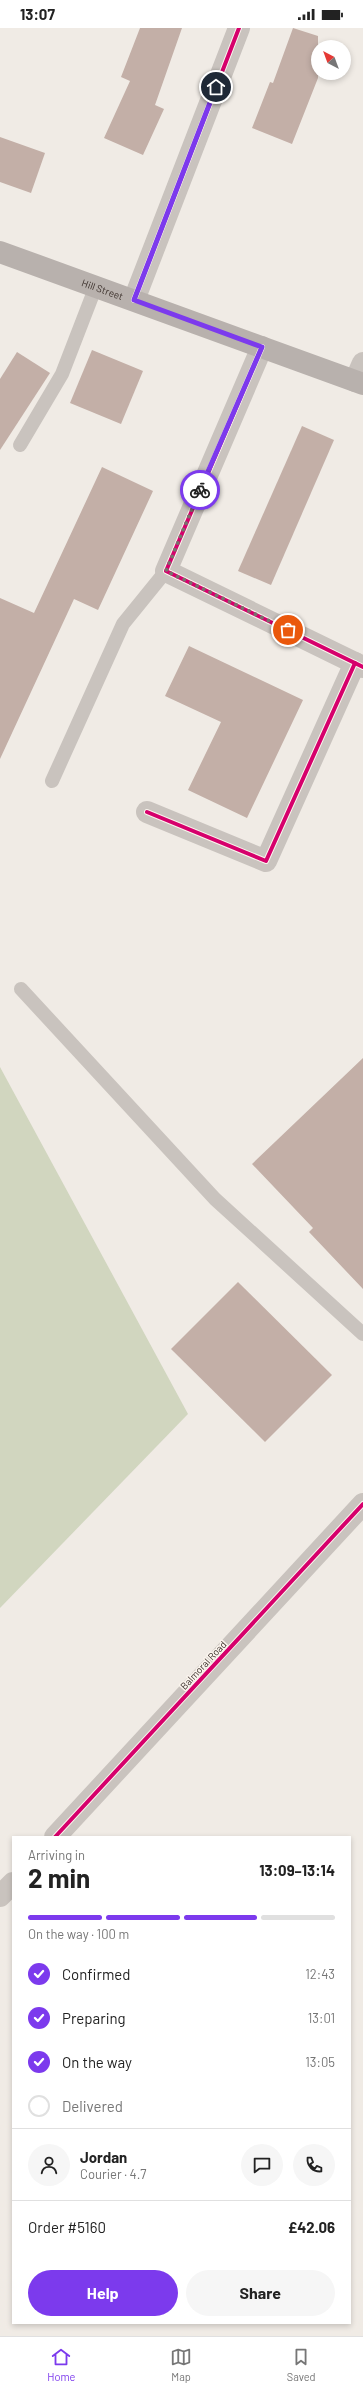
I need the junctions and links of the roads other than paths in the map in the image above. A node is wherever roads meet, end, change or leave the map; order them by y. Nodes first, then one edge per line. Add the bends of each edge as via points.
1 (239, 28) edge
2 (0, 252) edge
3 (96, 286) junction
4 (134, 300) junction
5 (262, 347) junction
6 (360, 376) edge
7 (20, 446) dead end
8 (166, 571) junction
9 (359, 665) edge
10 (52, 781) dead end
11 (147, 812) dead end
12 (21, 989) dead end
13 (363, 1334) edge
14 (363, 1504) edge
15 (57, 1836) edge
16 (12, 1884) edge
17 (0, 1896) edge

1 - 4 street
2 - 3 main road, Hill Street
3 - 4 main road, Hill Street
3 - 7 lane via 62,374
4 - 5 main road, Hill Street
5 - 6 main road, Hill Street
5 - 8 street
8 - 9 street
8 - 10 lane via 124,624
9 - 11 street via 266,861
12 - 13 lane via 215,1199
14 - 15 street, Balmoral Road
16 - 17 street

